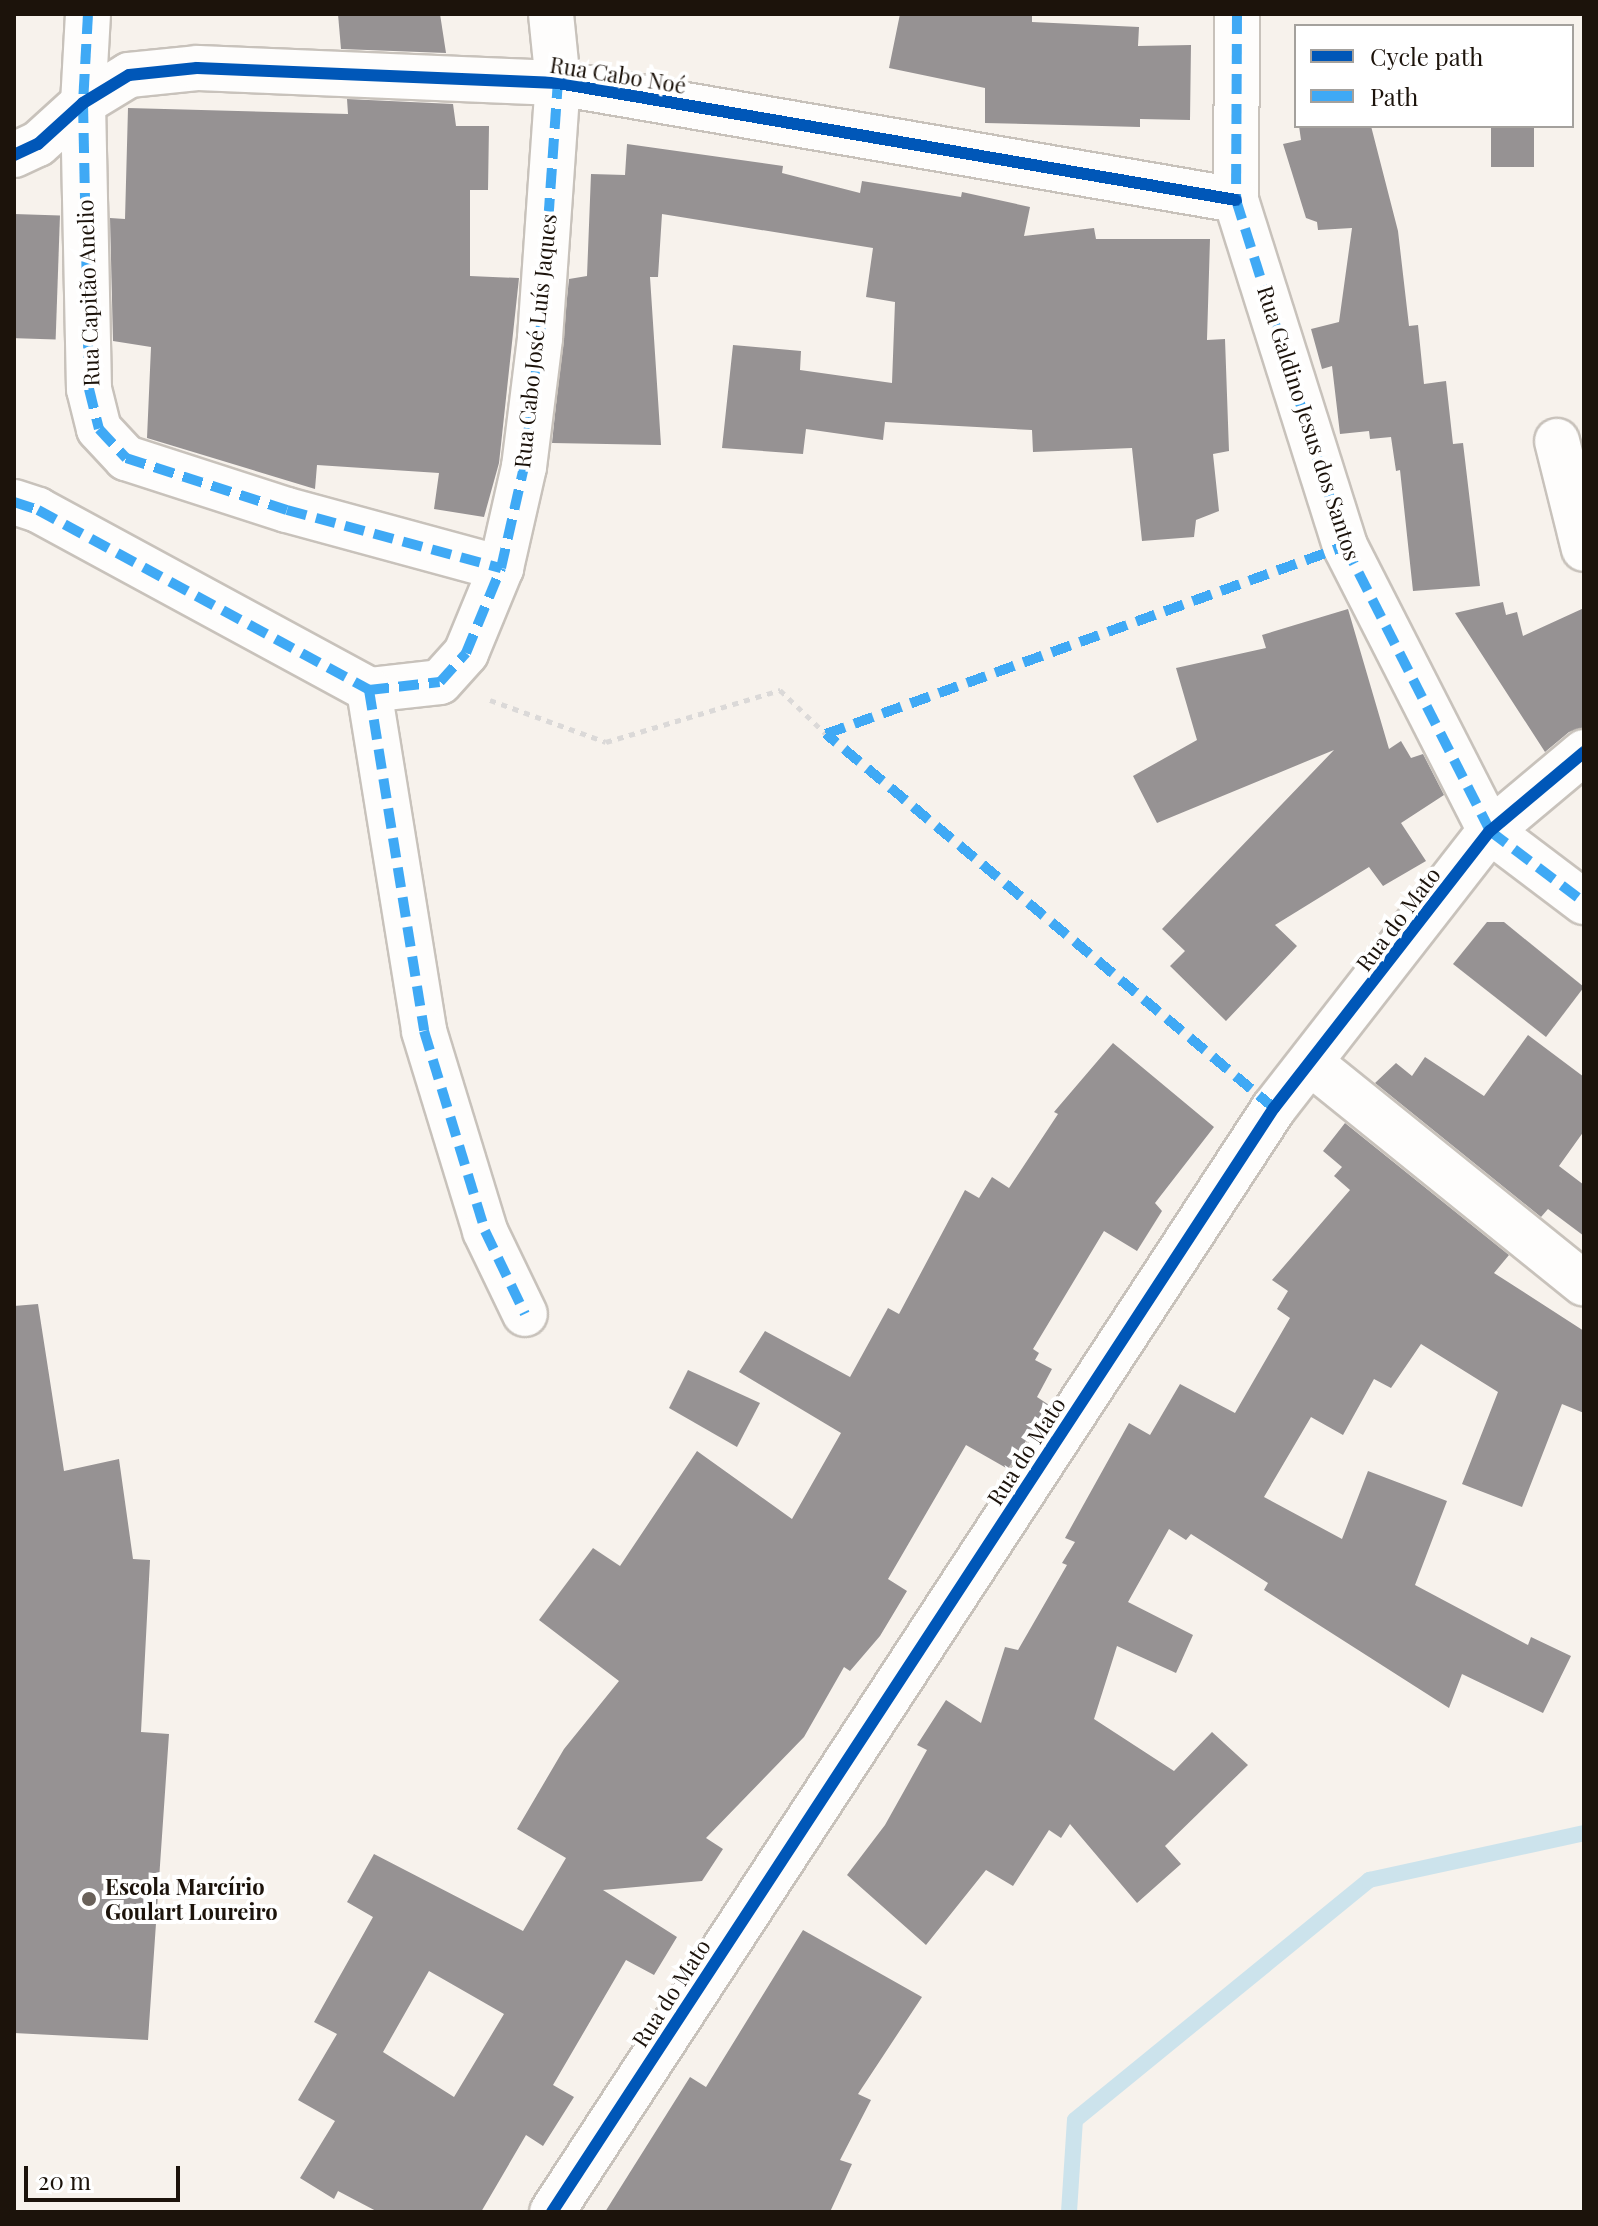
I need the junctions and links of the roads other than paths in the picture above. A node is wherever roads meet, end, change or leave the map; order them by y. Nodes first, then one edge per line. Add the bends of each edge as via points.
1 (88, 14) edge
2 (551, 14) edge
3 (1237, 14) edge
4 (558, 83) junction
5 (83, 103) junction
6 (14, 155) edge
7 (1236, 200) junction
8 (1557, 441) dead end
9 (14, 502) edge
10 (1584, 549) edge
11 (501, 568) junction
12 (369, 690) junction
13 (1584, 752) edge
14 (1490, 831) junction
15 (1584, 902) edge
16 (1313, 1065) junction
17 (1584, 1284) edge
18 (525, 1314) dead end
19 (552, 2212) edge

1 - 5 street, Rua Capitão Anelio
2 - 4 street, Rua Cabo José Luís Jaques
3 - 7 street, Rua Galdino Jesus dos Santos
4 - 5 street, Rua Cabo Noé via 197,68 129,75
4 - 7 street, Rua Cabo Noé
4 - 11 street, Rua Cabo José Luís Jaques via 540,338 524,467
5 - 6 street, Rua Cabo Noé via 38,144
5 - 11 street, Rua Capitão Anelio via 89,389 99,429 126,458 287,510
7 - 14 street, Rua Galdino Jesus dos Santos via 1345,546
8 - 10 street
9 - 12 street via 38,510
11 - 12 street, Rua Cabo José Luís Jaques via 466,653 440,682
12 - 18 street via 424,1031 485,1231
13 - 14 street, Rua do Mato
14 - 15 street, Rua Galdino Jesus dos Santos
14 - 16 street, Rua do Mato
16 - 17 street
16 - 19 street, Rua do Mato via 1274,1108

